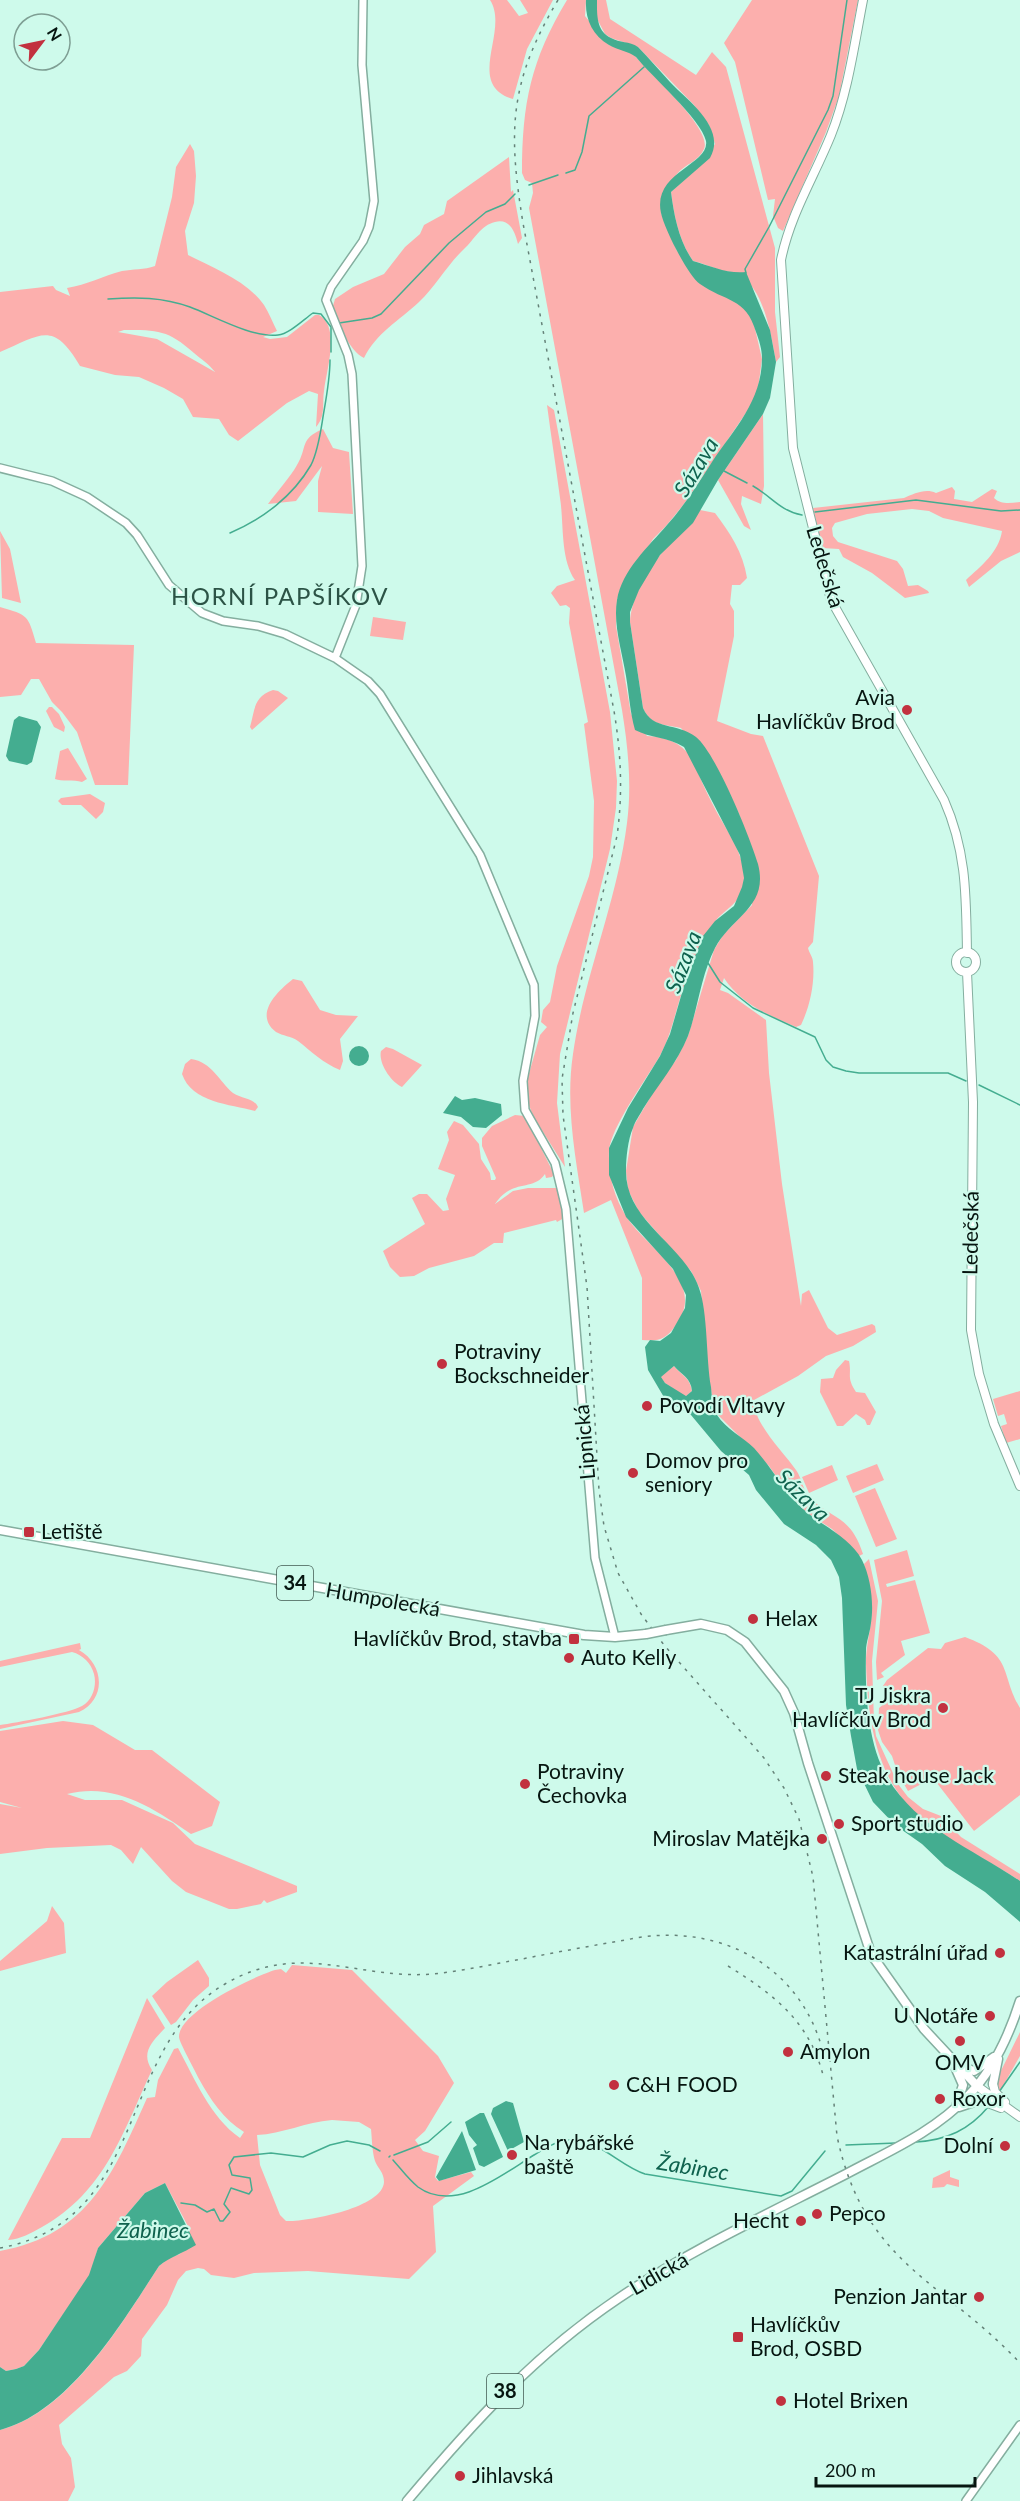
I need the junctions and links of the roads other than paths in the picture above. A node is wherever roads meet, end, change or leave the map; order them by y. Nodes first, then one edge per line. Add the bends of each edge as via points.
1 (363, 0) edge
2 (863, 0) edge
3 (0, 468) edge
4 (335, 658) junction
5 (967, 953) junction
6 (966, 972) junction
7 (1020, 1486) edge
8 (0, 1530) edge
9 (615, 1637) junction
10 (1020, 2001) edge
11 (997, 2055) junction
12 (950, 2058) junction
13 (993, 2085) joint
14 (977, 2086) junction
15 (980, 2100) joint
16 (1000, 2103) junction
17 (956, 2108) junction
18 (1018, 2116) edge
19 (1020, 2425) edge
20 (407, 2501) edge
21 (966, 2501) edge

1 - 4 street via 362,66 374,201 363,241 326,300 352,374 362,566 358,597
2 - 5 main road, Ledečská via 845,94 786,236 781,260 793,438 831,600 953,821 962,850
3 - 4 street via 52,481 87,497 132,528 169,585 202,613 285,634
4 - 9 street, Lipnická via 380,694 480,855 534,985 535,1016 523,1082 525,1110 555,1163 566,1209 595,1558
5 - 6 main road, Ledečská via 976,962
5 - 6 main road, Ledečská via 960,955 957,962 958,968
6 - 7 main road, Ledečská via 973,1102 971,1330 994,1424
8 - 9 main road, Humpolecká / 34 via 584,1635
9 - 12 main road, Humpolecká / 34, bridge via 701,1624 727,1630 745,1642 784,1691 868,1949 924,2029
10 - 11 main road
11 - 12 main road, 34 via 974,2071
11 - 13 main road
11 - 14 main road, Lidická
12 - 14 main road, 34
12 - 17 main road via 963,2085
13 - 16 main road
14 - 16 main road
14 - 17 main road, Lidická / 38
15 - 16 main road, 38
15 - 17 main road, Lidická / 38
16 - 18 main road, 38
17 - 20 main road, Lidická / 38 via 918,2136 658,2273 589,2318 495,2400
19 - 21 street

